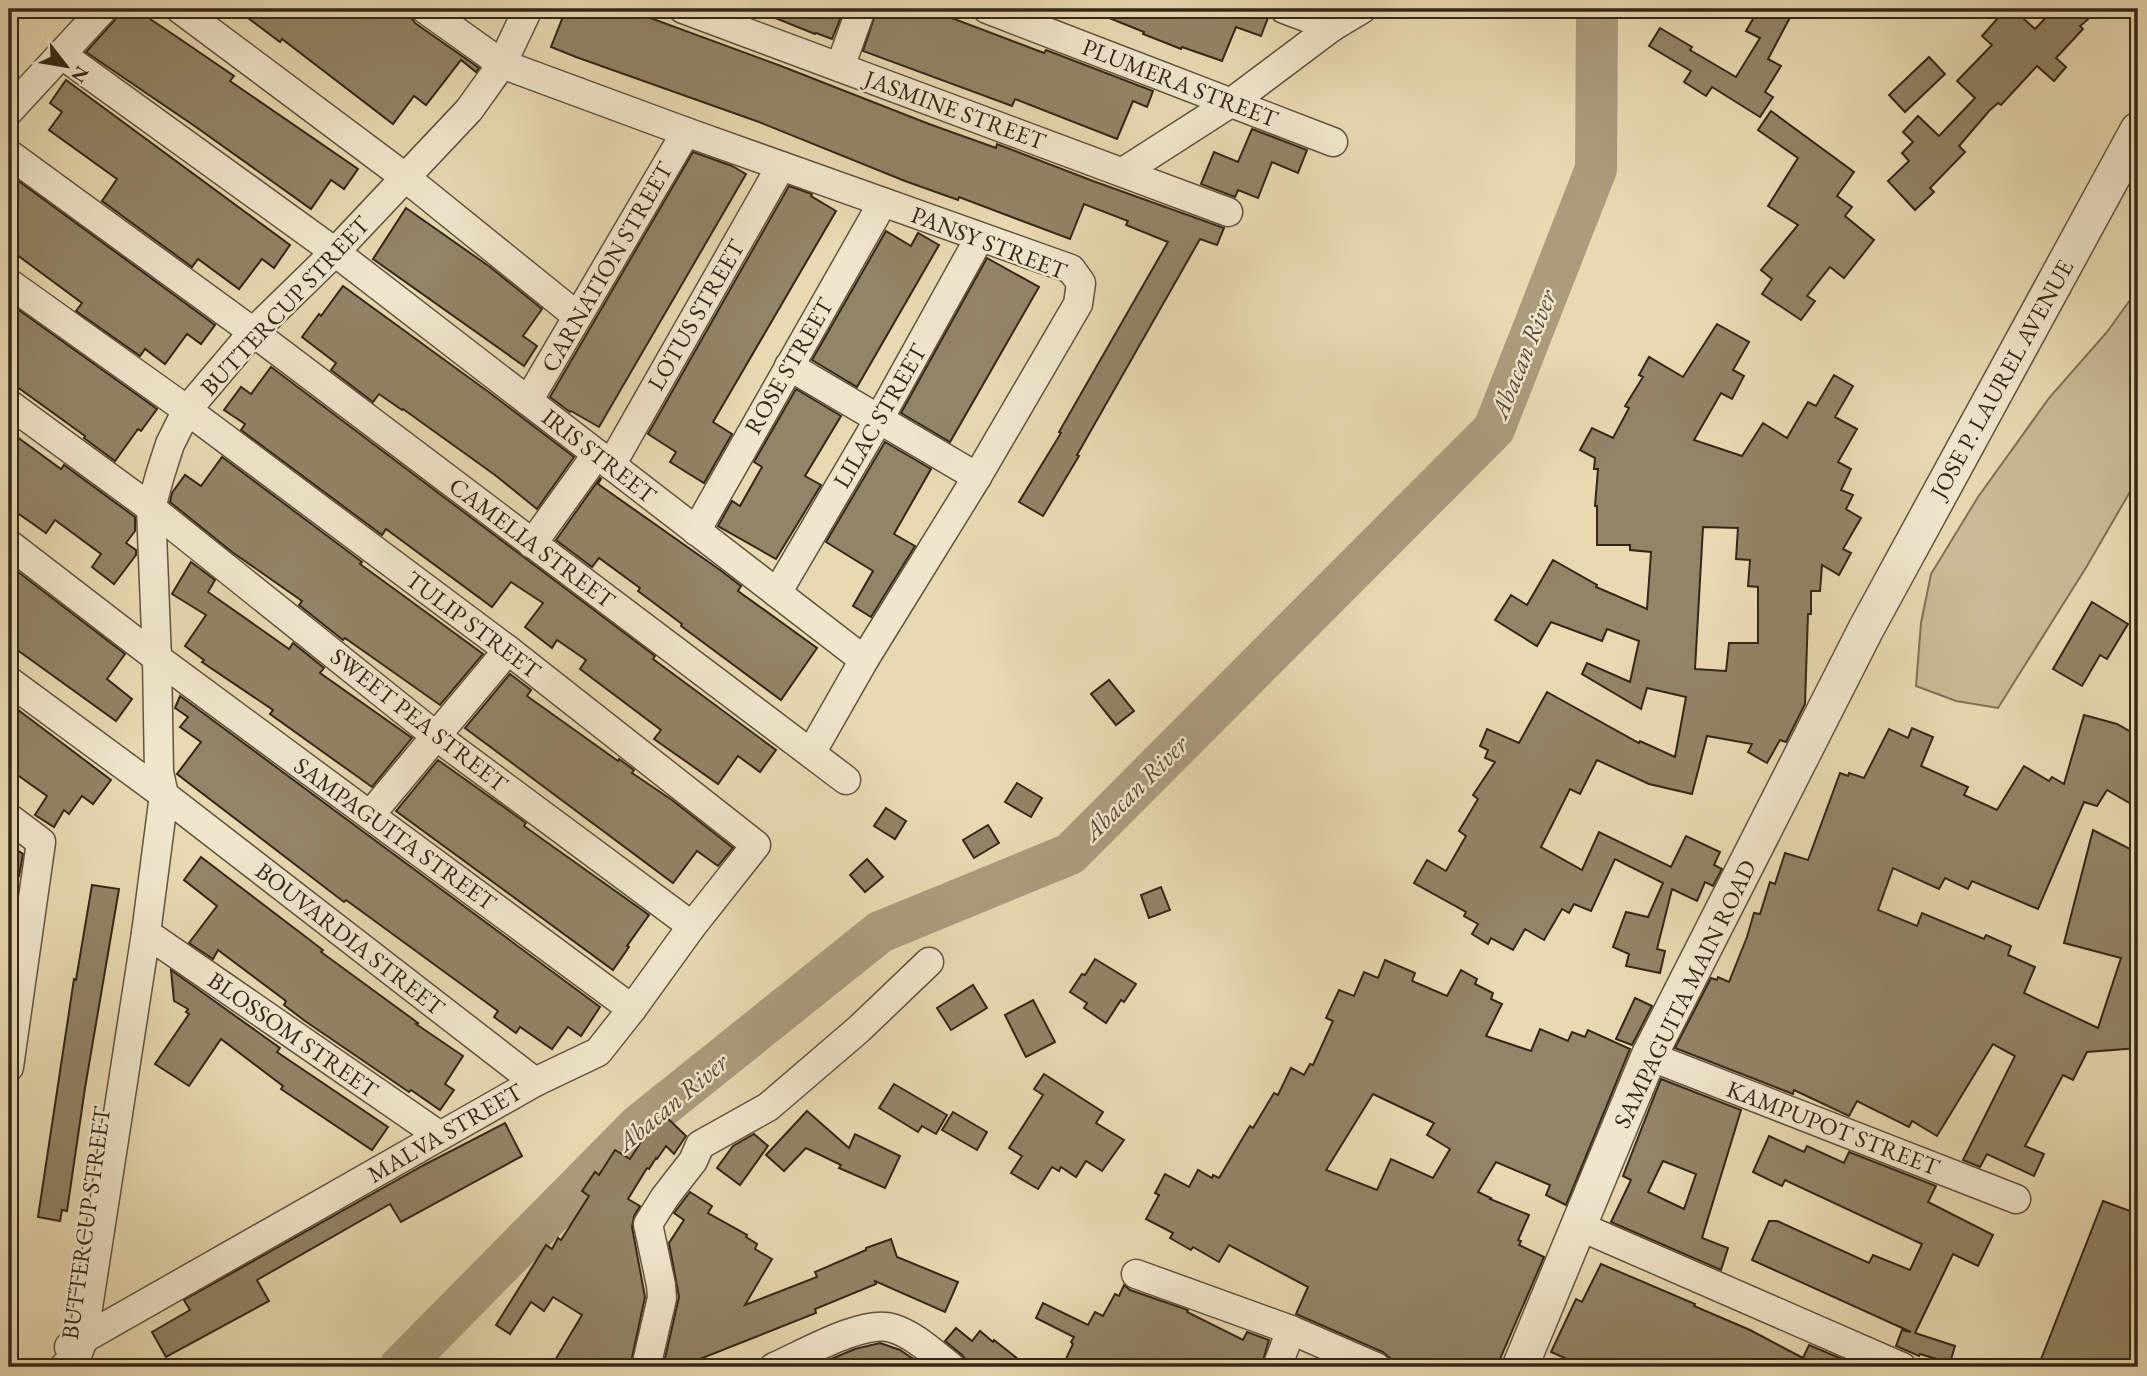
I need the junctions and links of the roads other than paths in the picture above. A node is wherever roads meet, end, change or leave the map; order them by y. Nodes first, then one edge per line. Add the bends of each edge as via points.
1 (103, 9) edge
2 (180, 9) edge
3 (425, 9) edge
4 (528, 9) edge
5 (683, 9) edge
6 (861, 9) edge
7 (987, 9) edge
8 (1284, 9) edge
9 (1362, 9) edge
10 (1332, 27) junction
11 (61, 54) junction
12 (502, 64) junction
13 (840, 67) junction
14 (13, 98) edge
15 (1232, 102) junction
16 (2138, 130) edge
17 (686, 132) junction
18 (1333, 142) dead end
19 (9, 154) edge
20 (781, 166) junction
21 (1123, 172) junction
22 (406, 178) junction
23 (883, 202) junction
24 (1228, 212) dead end
25 (980, 237) junction
26 (335, 252) junction
27 (9, 283) edge
28 (577, 316) junction
29 (253, 332) junction
30 (789, 366) junction
31 (528, 401) junction
32 (9, 404) edge
33 (187, 410) junction
34 (879, 419) junction
35 (604, 459) junction
36 (977, 477) junction
37 (150, 508) junction
38 (696, 531) junction
39 (9, 544) edge
40 (532, 544) junction
41 (777, 593) junction
42 (1866, 629) joint
43 (508, 650) junction
44 (157, 658) junction
45 (864, 660) junction
46 (9, 681) edge
47 (436, 736) junction
48 (811, 753) junction
49 (846, 780) dead end
50 (158, 785) junction
51 (370, 816) junction
52 (9, 818) edge
53 (756, 845) joint
54 (692, 926) junction
55 (146, 933) junction
56 (17, 941) edge
57 (929, 962) dead end
58 (632, 1009) junction
59 (10, 1051) edge
60 (1649, 1056) junction
61 (535, 1082) junction
62 (440, 1136) junction
63 (2016, 1199) dead end
64 (1579, 1226) junction
65 (1136, 1274) dead end
66 (1291, 1330) junction
67 (70, 1355) edge
68 (646, 1367) edge
69 (774, 1367) edge
70 (951, 1367) edge
71 (1277, 1367) edge
72 (1376, 1367) edge
73 (1520, 1367) edge
74 (1902, 1367) edge

1 - 11 street
2 - 22 street
3 - 12 street, PANSY STREET
4 - 12 street, BUTTERCUP STREET
5 - 13 street, JASMINE STREET
6 - 13 street
7 - 15 street, PLUMERA STREET
8 - 10 street
9 - 10 street
10 - 15 street
11 - 14 street
11 - 26 street, IRIS STREET
12 - 17 street, PANSY STREET
12 - 22 street, BUTTERCUP STREET via 469,110
13 - 21 street, JASMINE STREET
15 - 18 street, PLUMERA STREET
15 - 21 street
16 - 42 street, JOSE P. LAUREL AVENUE
17 - 20 street, PANSY STREET
17 - 28 street, CARNATION STREET
19 - 29 street, CAMELIA STREET
20 - 23 street, PANSY STREET
20 - 35 street, LOTUS STREET
21 - 24 street, JASMINE STREET
22 - 26 street, BUTTERCUP STREET
22 - 28 street
23 - 25 street, PANSY STREET
23 - 30 street, ROSE STREET
25 - 34 street, LILAC STREET
25 - 36 street, PANSY STREET via 1071,269 1081,283 1078,304
26 - 29 street, BUTTERCUP STREET
26 - 31 street, IRIS STREET
27 - 33 street, TULIP STREET
28 - 31 street, CARNATION STREET
29 - 33 street, BUTTERCUP STREET
29 - 40 street, CAMELIA STREET
30 - 34 street
30 - 38 street, ROSE STREET
31 - 35 street, IRIS STREET
32 - 37 street, SWEET PEA STREET
33 - 37 street, BUTTERCUP STREET via 170,444
33 - 43 street, TULIP STREET
34 - 36 street
34 - 41 street, LILAC STREET
35 - 38 street, IRIS STREET
35 - 40 street, LOTUS STREET
36 - 45 street, PANSY STREET
37 - 44 street, BUTTERCUP STREET
37 - 47 street, SWEET PEA STREET
38 - 41 street, IRIS STREET
39 - 44 street, SAMPAGUITA STREET
40 - 48 street, CAMELIA STREET
41 - 45 street, IRIS STREET
42 - 60 street, SAMPAGUITA MAIN ROAD
43 - 47 street
43 - 53 street, TULIP STREET
44 - 50 street, BUTTERCUP STREET
44 - 51 street, SAMPAGUITA STREET
45 - 48 street, PANSY STREET
46 - 50 street, BOUVARDIA STREET
47 - 51 street
47 - 54 street, SWEET PEA STREET
48 - 49 street, CAMELIA STREET
50 - 55 street, BUTTERCUP STREET
50 - 61 street, BOUVARDIA STREET
50 - 67 street, BUTTERCUP STREET via 104,1095
51 - 58 street, SAMPAGUITA STREET
52 - 56 street via 41,842
53 - 54 street, MALVA STREET
54 - 58 street, MALVA STREET
55 - 62 street, BLOSSOM STREET
55 - 67 street, BUTTERCUP STREET
56 - 59 street
57 - 68 street via 768,1107 700,1145 648,1224 662,1298
58 - 61 street, MALVA STREET via 598,1052
60 - 63 street, KAMPUPOT STREET
60 - 64 street, SAMPAGUITA MAIN ROAD
61 - 62 street, MALVA STREET
62 - 67 street, MALVA STREET
64 - 73 street, SAMPAGUITA MAIN ROAD
64 - 74 street
65 - 66 street
66 - 71 street
66 - 72 street
69 - 70 street via 862,1328 890,1327 915,1339

